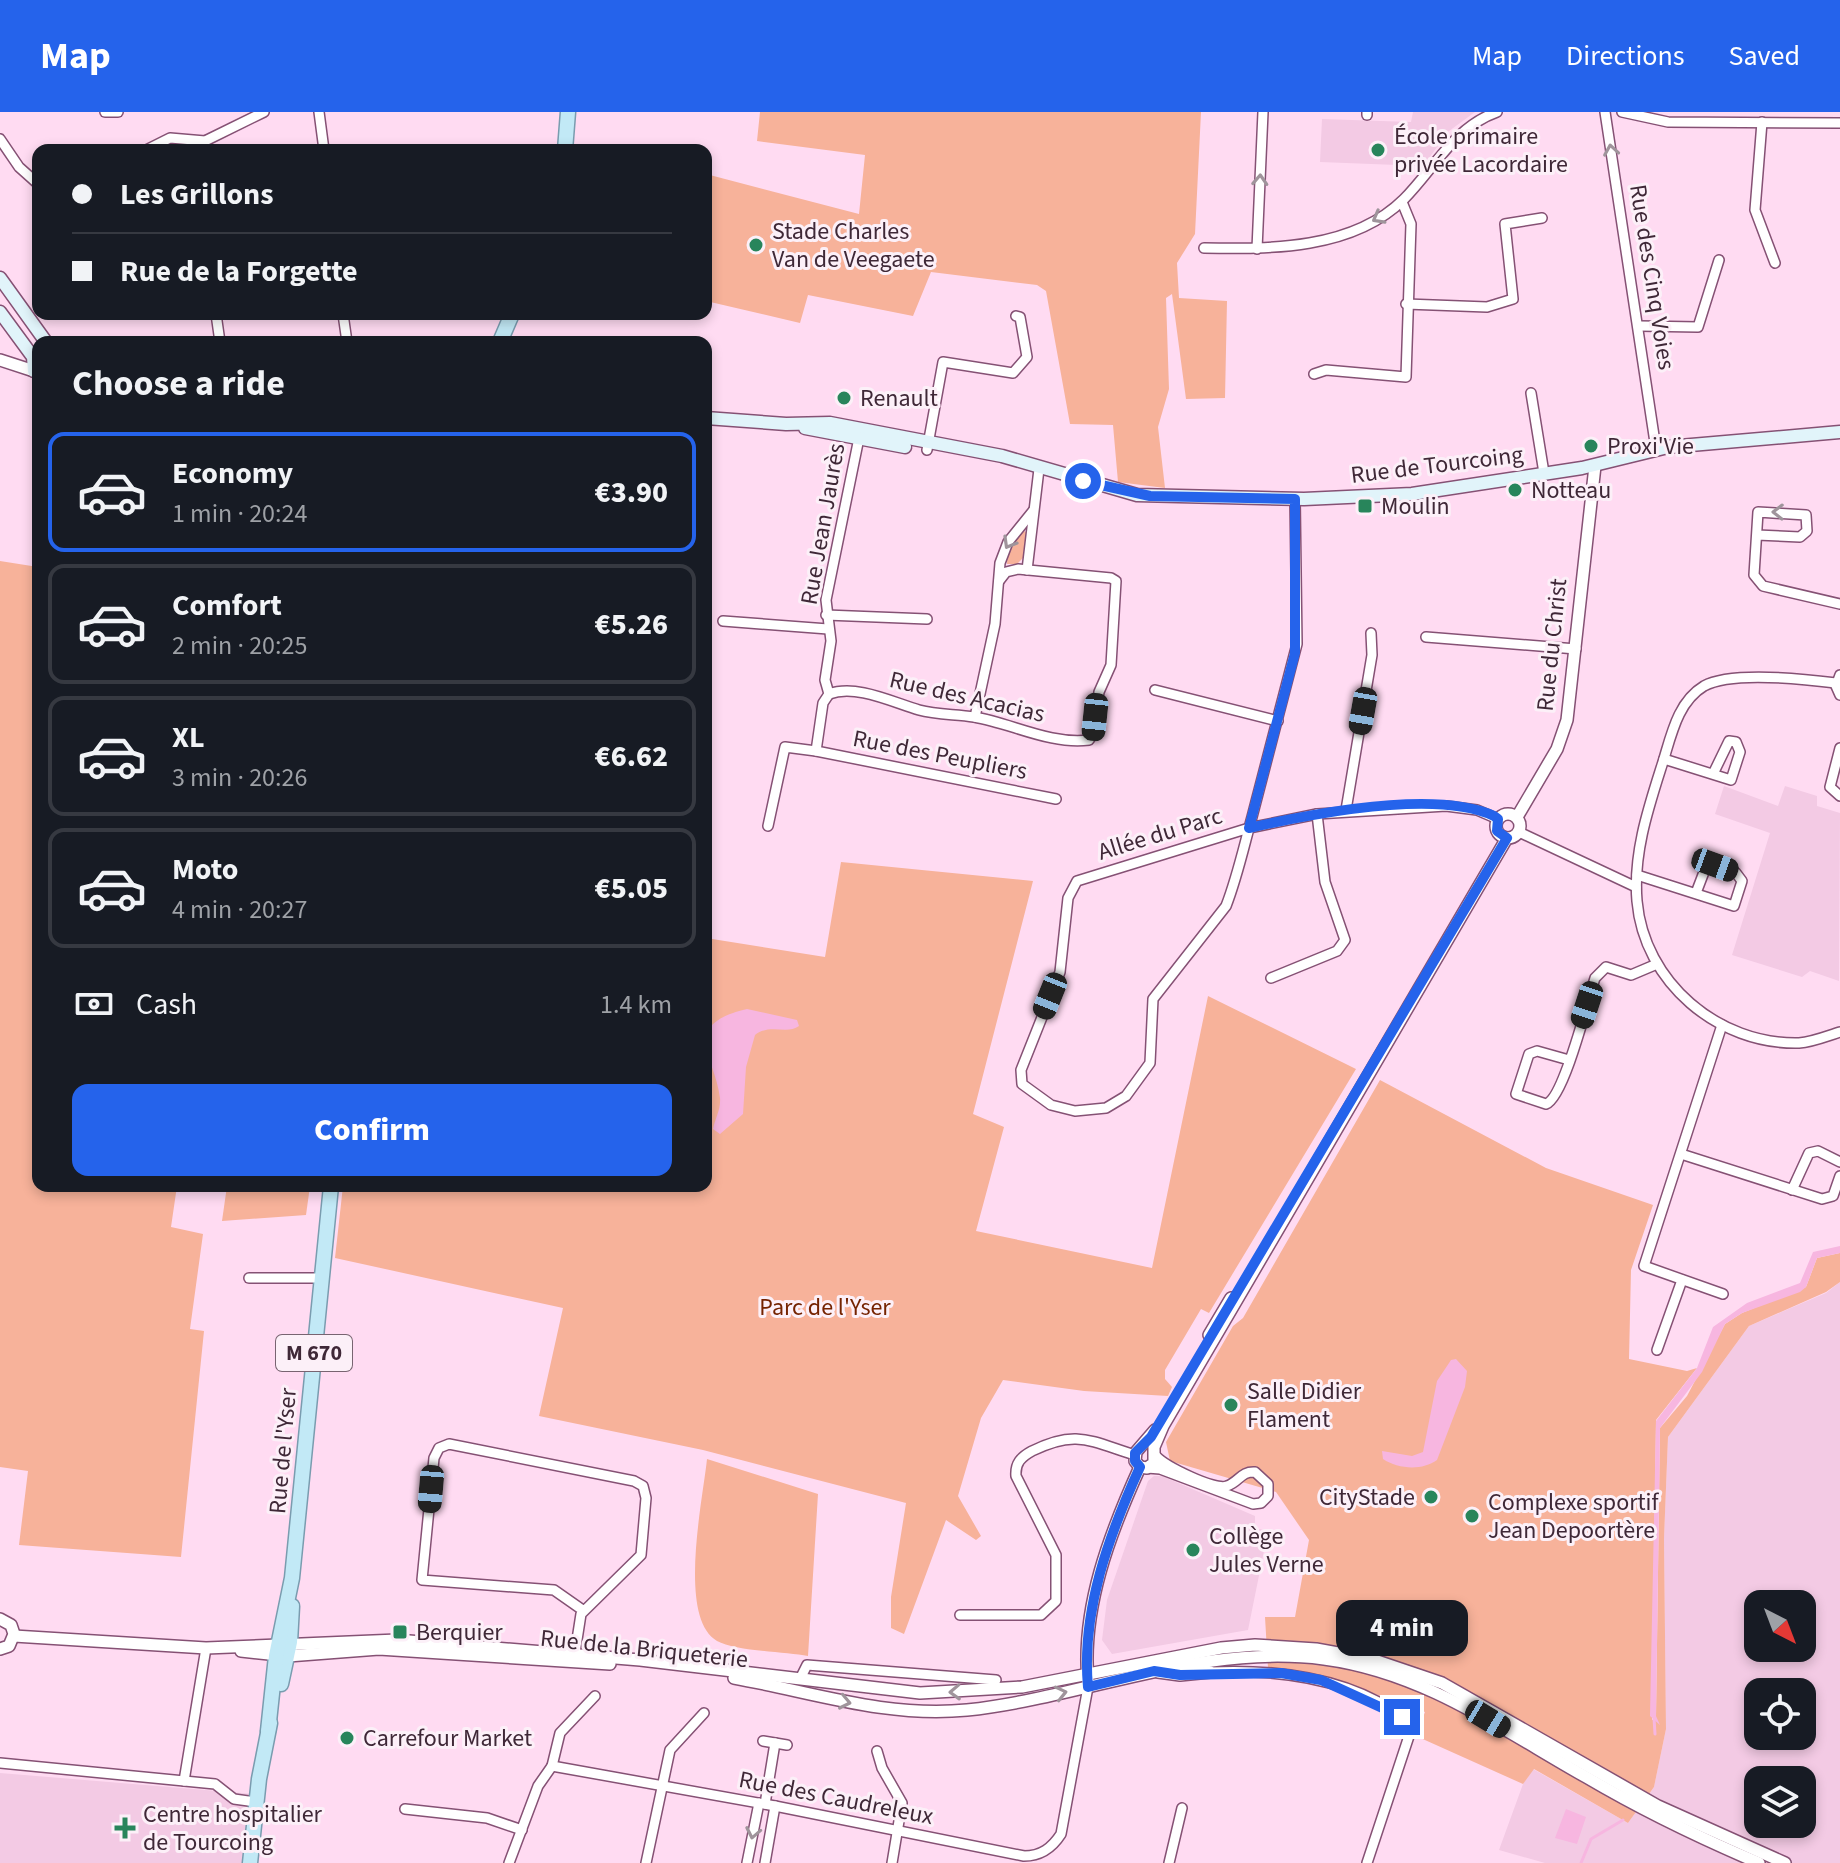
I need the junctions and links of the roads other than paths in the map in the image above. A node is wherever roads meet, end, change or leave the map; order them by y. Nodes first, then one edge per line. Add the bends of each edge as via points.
1 (105, 112) edge
2 (118, 112) edge
3 (264, 112) edge
4 (319, 112) edge
5 (568, 112) edge
6 (1263, 112) edge
7 (1497, 112) edge
8 (1605, 112) edge
9 (1622, 112) edge
10 (1762, 122) junction
11 (1840, 123) edge
12 (0, 139) edge
13 (158, 144) edge
14 (189, 144) edge
15 (199, 144) edge
16 (323, 144) edge
17 (565, 144) edge
18 (32, 179) edge
19 (1402, 202) junction
20 (1542, 218) dead end
21 (1204, 248) dead end
22 (1257, 249) junction
23 (1719, 260) dead end
24 (1775, 263) dead end
25 (0, 278) edge
26 (1406, 304) junction
27 (0, 312) edge
28 (1016, 316) dead end
29 (1640, 326) junction
30 (42, 336) edge
31 (32, 356) edge
32 (0, 360) edge
33 (32, 371) edge
34 (1314, 374) dead end
35 (1531, 393) dead end
36 (712, 418) edge
37 (1840, 432) edge
38 (860, 434) junction
39 (927, 447) junction
40 (1656, 449) junction
41 (1595, 466) junction
42 (1039, 469) junction
43 (1544, 473) junction
44 (1295, 499) junction
45 (1033, 511) junction
46 (1757, 535) junction
47 (1027, 570) junction
48 (999, 581) junction
49 (1840, 604) edge
50 (826, 615) junction
51 (927, 619) dead end
52 (723, 621) dead end
53 (828, 629) junction
54 (1371, 633) dead end
55 (1426, 637) dead end
56 (1576, 649) junction
57 (1838, 679) edge
58 (1155, 690) dead end
59 (829, 694) junction
60 (1840, 695) edge
61 (975, 717) junction
62 (1278, 721) junction
63 (1840, 748) edge
64 (816, 751) junction
65 (1664, 759) junction
66 (1713, 774) dead end
67 (1840, 796) edge
68 (1056, 799) dead end
69 (1346, 810) junction
70 (1317, 814) junction
71 (1517, 817) junction
72 (1498, 819) junction
73 (768, 826) dead end
74 (1249, 828) junction
75 (1519, 832) junction
76 (1507, 838) junction
77 (1637, 875) junction
78 (1636, 887) junction
79 (1696, 893) junction
80 (1657, 964) junction
81 (1271, 978) dead end
82 (1722, 1025) junction
83 (1840, 1032) edge
84 (1387, 1042) junction
85 (1569, 1060) junction
86 (1681, 1154) junction
87 (1840, 1162) edge
88 (1840, 1176) edge
89 (1792, 1190) junction
90 (330, 1192) edge
91 (249, 1278) dead end
92 (322, 1278) junction
93 (1682, 1280) junction
94 (1723, 1294) dead end
95 (1657, 1350) dead end
96 (1138, 1451) junction
97 (1155, 1454) junction
98 (1144, 1468) junction
99 (584, 1611) junction
100 (960, 1615) dead end
101 (0, 1619) edge
102 (14, 1636) junction
103 (1255, 1645) junction
104 (206, 1648) junction
105 (1221, 1648) junction
106 (0, 1649) edge
107 (283, 1649) junction
108 (1232, 1657) junction
109 (574, 1658) junction
110 (1154, 1671) junction
111 (1232, 1671) junction
112 (1210, 1672) joint
113 (800, 1679) junction
114 (996, 1680) dead end
115 (1088, 1681) junction
116 (765, 1684) junction
117 (814, 1695) junction
118 (595, 1696) dead end
119 (704, 1713) dead end
120 (763, 1741) dead end
121 (775, 1743) junction
122 (787, 1745) dead end
123 (877, 1751) dead end
124 (0, 1763) edge
125 (552, 1766) junction
126 (184, 1781) junction
127 (662, 1786) junction
128 (1630, 1797) junction
129 (256, 1802) junction
130 (766, 1804) junction
131 (1182, 1808) dead end
132 (405, 1809) dead end
133 (522, 1830) junction
134 (899, 1831) junction
135 (250, 1863) edge
136 (509, 1863) edge
137 (646, 1863) edge
138 (747, 1863) edge
139 (765, 1863) edge
140 (892, 1863) edge
141 (1169, 1863) edge
142 (1367, 1863) edge
143 (1759, 1863) edge
144 (1785, 1863) edge

1 - 2 street
3 - 15 street
4 - 16 street
5 - 17 main road
22 -> 6 street
7 - 19 street via 1460,133
29 -> 8 street, Rue des Cinq Voies
9 - 10 street via 1668,122
10 - 11 street
10 - 24 street via 1755,210
12 - 18 street
13 - 14 street via 170,138
19 -> 22 street via 1339,235
19 - 26 street via 1411,224
20 - 26 street via 1505,224 1513,299 1487,307
21 - 22 street
23 - 29 street via 1698,327
25 - 30 main road
26 - 34 street via 1406,377 1326,370
27 - 31 main road
28 - 39 street via 1027,352 1024,364 1013,373 943,362
29 - 40 street, Rue des Cinq Voies
32 - 33 street
35 - 43 street
36 - 38 main road, Rue de Tourcoing
37 - 40 main road, Rue de Tourcoing
38 - 39 main road, Rue de Tourcoing
38 - 50 street, Rue Jean Jaurès
39 - 42 main road, Rue de Tourcoing
40 - 41 main road, Rue de Tourcoing
41 - 43 main road, Rue de Tourcoing
41 - 56 street, Rue du Christ
42 - 44 main road, Rue de Tourcoing via 1137,495
42 - 45 street
43 - 44 main road, Rue de Tourcoing via 1394,496
44 - 62 street via 1297,644
45 - 47 street
45 -> 48 street via 1006,545
46 -> 46 street via 1800,537 1809,520 1803,512 1758,512
46 - 49 street via 1754,575 1759,584
47 - 48 street via 1010,570
47 - 61 street, Rue des Acacias via 1111,578 1118,585 1111,665 1099,692 1093,733 1089,740 1070,739
48 - 61 street
50 - 51 street
50 - 53 street, Rue Jean Jaurès
52 - 53 street
53 - 59 street, Rue Jean Jaurès
54 - 69 street via 1372,655
55 - 56 street
56 - 71 street, Rue du Christ via 1564,730
57 - 60 street
57 - 65 street via 1710,684 1682,707
58 - 62 street
59 - 61 street, Rue des Acacias via 860,693 928,712
59 - 64 street, Rue Jean Jaurès
62 - 74 street
63 - 67 street via 1830,787
64 - 68 street, Rue des Peupliers
64 - 73 street via 785,747
65 - 66 street
65 - 77 street via 1644,823
69 - 70 street, Allée du Parc
69 - 72 street, Allée du Parc via 1446,806
70 - 74 street, Allée du Parc
70 - 81 street via 1325,882 1345,940 1337,951
71 - 72 street via 1507,814
71 - 75 street
72 - 76 street via 1497,831
74 - 74 street, Allée du Parc via 1219,919 1153,999 1152,1054 1132,1091 1106,1108 1075,1111 1051,1105 1022,1084 1021,1070 1062,964 1073,886
75 - 76 street
75 - 78 street
76 - 84 street
77 - 78 street
77 - 79 street
78 - 80 street via 1644,935
79 - 79 street via 1711,865 1736,873 1742,881 1734,906
80 - 82 street via 1689,1002
80 - 85 street via 1638,974 1606,967 1598,972
82 - 83 street via 1753,1037 1790,1042
82 - 86 street
84 - 96 street
84 - 97 street via 1170,1414 1156,1439
85 - 85 street via 1537,1051 1529,1054 1516,1094 1550,1104
86 - 89 street
86 - 93 street via 1644,1266
87 - 89 street via 1818,1151 1809,1153
88 - 89 street via 1827,1200
90 - 92 main road, Rue de l'Yser / M 670
91 - 92 street
92 - 107 main road, Rue de l'Yser / M 670
93 - 94 street
93 - 95 street
96 - 97 street
96 - 98 street
96 - 100 street via 1071,1436 1022,1457 1016,1476 1057,1561 1056,1601 1041,1615
97 - 98 street
97 - 98 street via 1168,1466 1219,1487 1255,1472 1268,1484 1268,1496 1253,1504 1160,1469
98 - 115 street via 1117,1522 1095,1596
99 - 99 street via 641,1555 643,1486 449,1444 439,1448 422,1580 554,1590
99 - 109 street
101 - 102 street via 11,1625
102 - 104 street, Rue de la Briqueterie
102 - 106 street
103 - 105 street
103 - 108 street
103 - 128 street via 1338,1652 1426,1676 1471,1698
104 - 107 street, Rue de la Briqueterie
104 - 126 street
105 - 108 street
105 - 115 street
107 - 109 street, Rue de la Briqueterie
107 - 129 main road, Rue de l'Yser / M 670
108 - 110 street
108 - 111 street
108 - 128 street via 1325,1659 1421,1684
109 - 113 street, Rue de la Briqueterie
109 - 116 street, Rue de la Briqueterie
110 - 112 street
110 - 115 street
111 - 112 street
111 - 142 street via 1314,1678 1406,1720 1410,1733
113 - 114 street, Rue de la Briqueterie via 807,1665
115 -> 113 street, Rue de la Briqueterie via 945,1693
113 - 116 street
113 - 117 street
117 -> 115 street, Rue de la Briqueterie via 884,1709 940,1712 1004,1704
115 - 134 street, Rue des Caudreleux via 1063,1829 1051,1848 1024,1856
116 - 117 street, Rue de la Briqueterie
118 - 125 street via 560,1733
119 - 127 street via 672,1746
120 - 121 street
121 - 122 street
121 - 130 street
123 - 134 street via 902,1803
124 - 126 street
125 - 127 street, Rue des Caudreleux
125 - 133 street via 538,1786
126 - 129 street via 215,1784 234,1799
127 - 130 street, Rue des Caudreleux
127 - 137 street
128 - 143 street
128 - 144 street
129 - 135 main road, Rue de l'Yser / M 670
130 - 134 street, Rue des Caudreleux
130 -> 138 street
130 - 139 street
131 - 141 street
132 - 133 street via 487,1818
133 - 136 street
134 - 140 street

